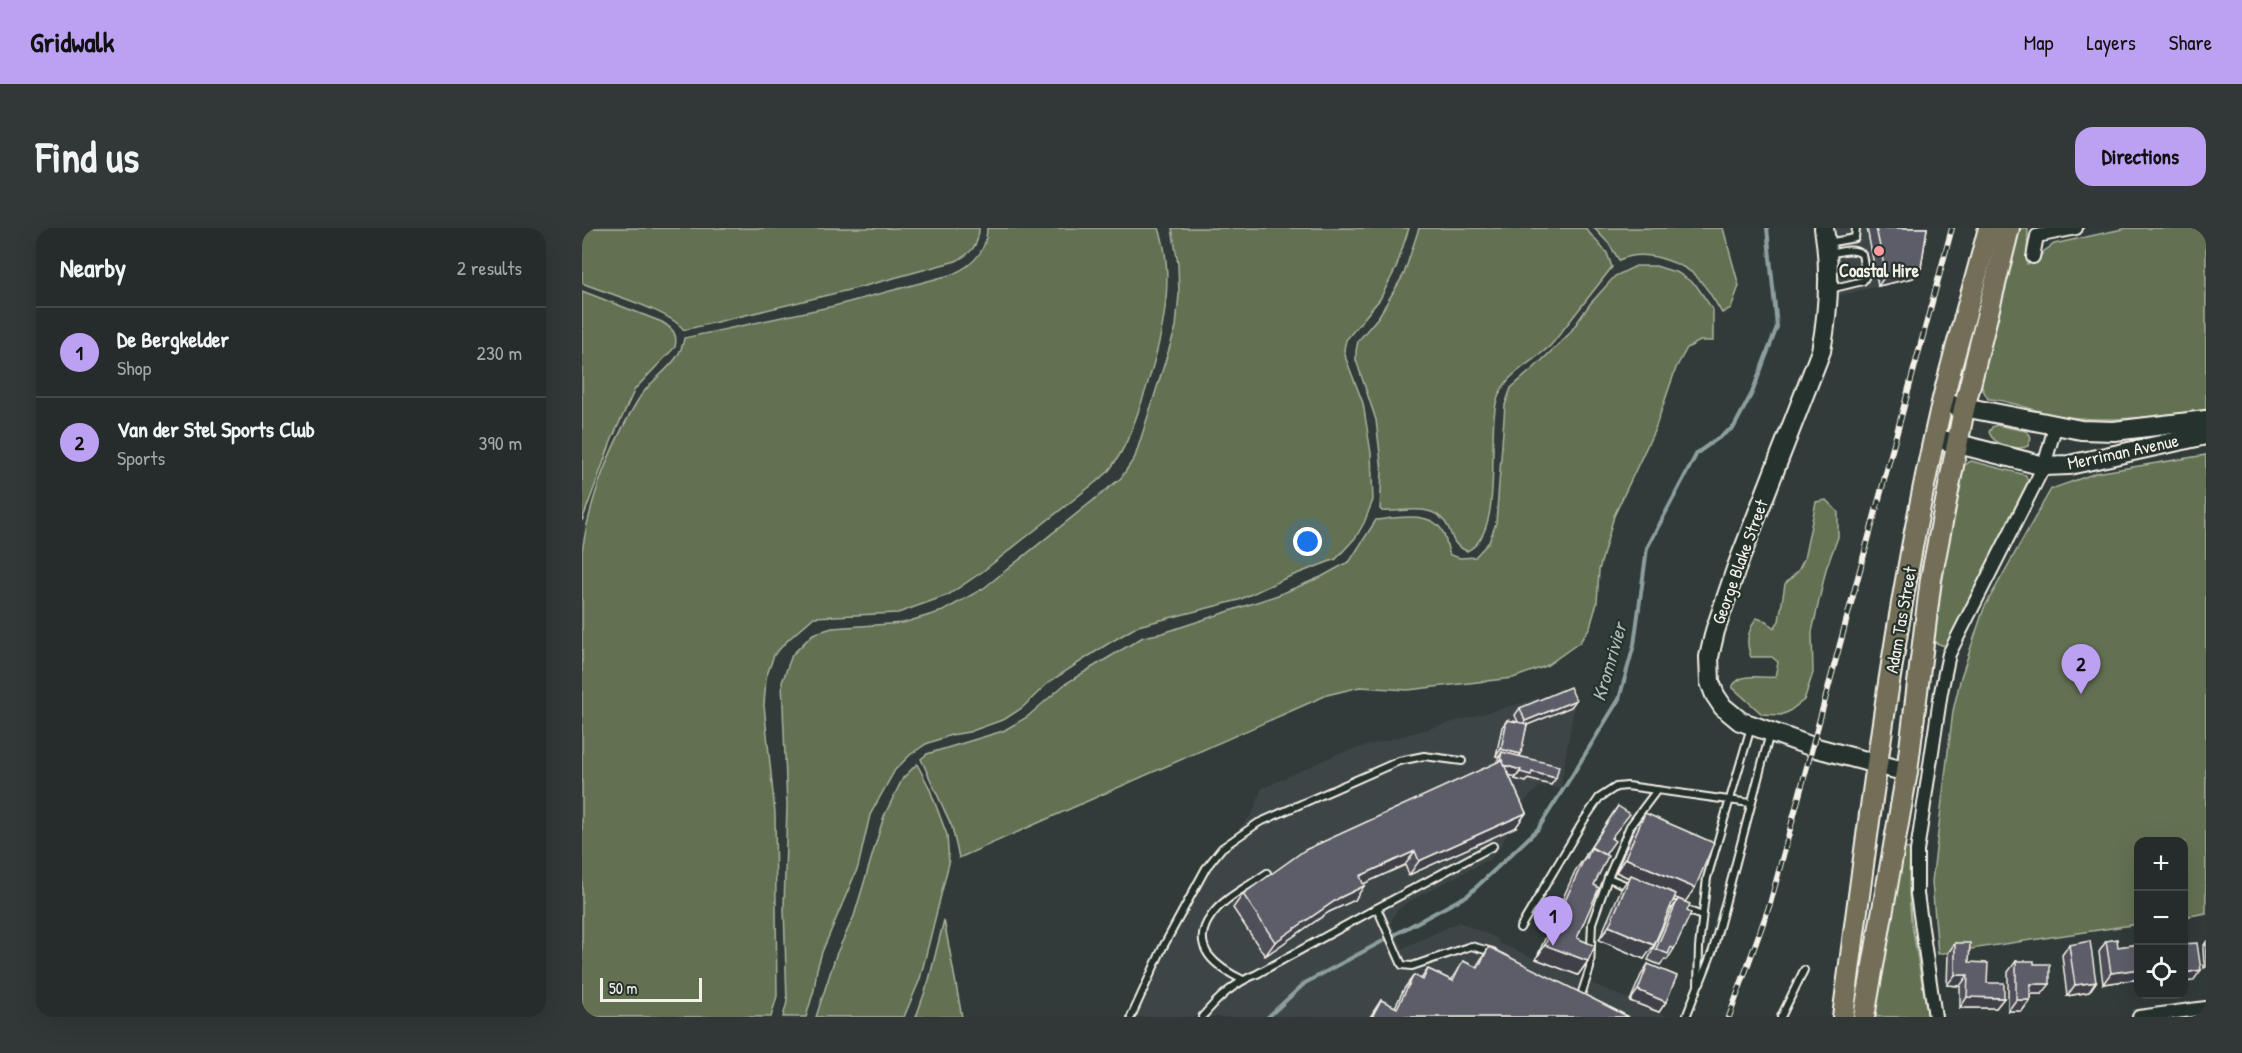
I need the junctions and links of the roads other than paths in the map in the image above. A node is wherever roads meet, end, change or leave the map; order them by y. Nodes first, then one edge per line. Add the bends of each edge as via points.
1 (1856, 228) edge
2 (1989, 228) edge
3 (2009, 228) edge
4 (2076, 228) edge
5 (1826, 242) edge
6 (2033, 257) dead end
7 (1829, 289) junction
8 (1943, 403) junction
9 (1964, 409) junction
10 (2206, 420) edge
11 (2055, 427) junction
12 (2206, 435) edge
13 (1935, 438) junction
14 (1958, 444) junction
15 (2044, 466) junction
16 (1751, 726) junction
17 (1770, 732) junction
18 (1462, 760) dead end
19 (1876, 765) junction
20 (1907, 772) junction
21 (1657, 790) junction
22 (1728, 800) junction
23 (1750, 803) junction
24 (1493, 846) dead end
25 (1267, 873) dead end
26 (1608, 878) junction
27 (1640, 890) edge
28 (1660, 899) edge
29 (1377, 908) junction
30 (1702, 916) junction
31 (1521, 928) dead end
32 (1501, 956) edge
33 (1804, 970) dead end
34 (1244, 980) junction
35 (1698, 986) junction
36 (1570, 990) edge
37 (1581, 995) junction
38 (1590, 999) edge
39 (2206, 1008) edge
40 (1131, 1017) edge
41 (1202, 1017) edge
42 (1686, 1017) edge
43 (1781, 1017) edge
44 (1843, 1017) edge
45 (1864, 1017) edge
46 (1935, 1017) edge
47 (2139, 1017) edge

1 - 5 lane via 1855,238
2 - 8 main road, Adam Tas Street
3 - 9 main road, Adam Tas Street
4 - 6 street via 2037,236
5 - 7 street, George Blake Street
5 - 7 lane via 1862,254 1866,276 1863,281
7 - 16 street, George Blake Street via 1821,351 1736,569 1710,657 1714,695 1734,717
8 - 9 street, Merriman Avenue
8 - 13 main road, Adam Tas Street
9 - 11 street, Merriman Avenue
9 - 14 main road, Adam Tas Street
10 - 11 street, Merriman Avenue via 2114,431
11 - 15 street
12 - 15 street, Merriman Avenue via 2068,465
13 - 14 street, Merriman Avenue
13 - 19 main road, Adam Tas Street
14 - 15 street, Merriman Avenue
14 - 20 main road, Adam Tas Street via 1931,579
15 - 46 street via 1949,654 1941,692 1917,851 1917,894
16 - 17 street, George Blake Street
16 - 22 lane
17 - 19 street, George Blake Street
17 - 23 lane
18 - 40 lane via 1424,756 1399,761 1258,823 1222,848 1206,868 1163,946
19 - 20 street, George Blake Street
19 - 44 main road, Adam Tas Street
20 - 45 main road, Adam Tas Street
21 - 22 lane
21 - 26 lane via 1630,826
21 - 31 lane via 1616,787 1599,798
22 - 23 lane
22 - 30 lane via 1707,878
23 - 35 lane via 1713,950
24 - 29 lane
25 - 34 lane via 1221,906 1205,926 1203,936 1215,965
26 - 27 lane
26 - 37 lane via 1592,923 1590,968
28 - 30 lane
29 - 32 lane via 1402,965 1412,966 1471,946
29 - 34 lane
30 - 35 lane
33 - 43 lane
34 - 41 lane
35 - 42 lane
36 - 37 lane
37 - 38 lane
39 - 47 street

